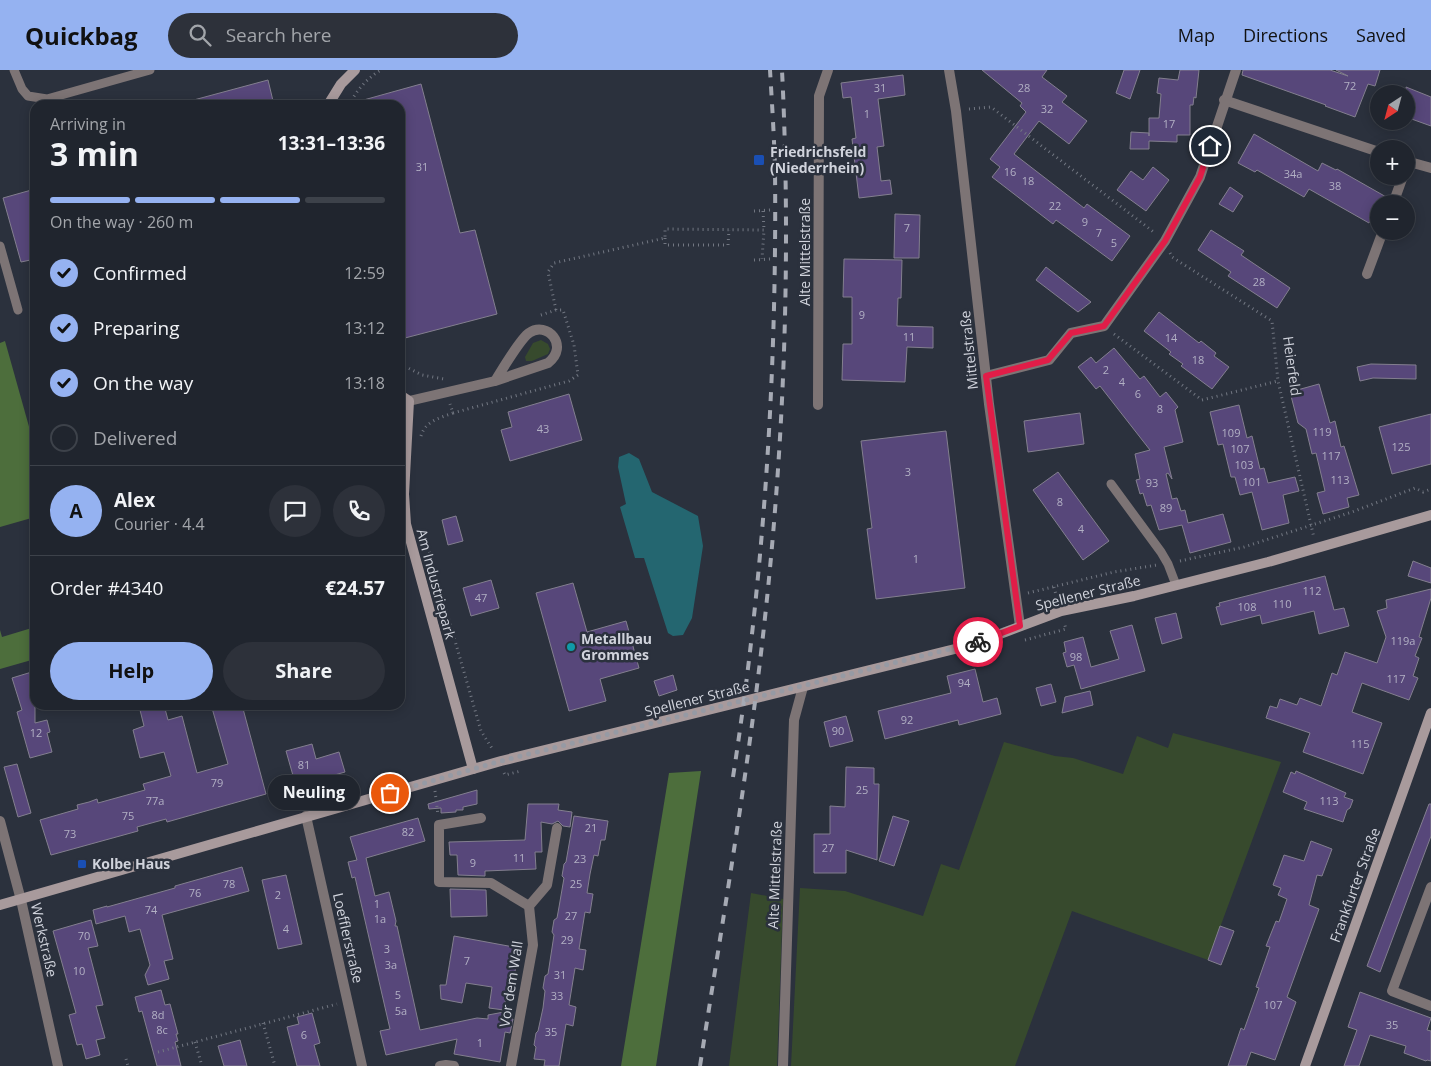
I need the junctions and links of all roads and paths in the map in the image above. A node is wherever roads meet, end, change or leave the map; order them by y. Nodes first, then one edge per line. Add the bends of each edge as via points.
1 (14, 70) edge
2 (150, 70) edge
3 (355, 70) edge
4 (381, 70) edge
5 (828, 70) edge
6 (949, 70) edge
7 (1236, 70) edge
8 (331, 100) edge
9 (351, 100) edge
10 (1224, 100) junction
11 (956, 111) junction
12 (1370, 149) edge
13 (1415, 165) edge
14 (1431, 168) edge
15 (771, 210) dead end
16 (754, 211) dead end
17 (763, 211) junction
18 (729, 230) junction
19 (764, 230) junction
20 (665, 238) junction
21 (1380, 240) edge
22 (1165, 241) junction
23 (0, 246) edge
24 (762, 259) junction
25 (754, 260) dead end
26 (771, 260) dead end
27 (1367, 274) dead end
28 (18, 310) dead end
29 (556, 310) dead end
30 (1104, 326) junction
31 (405, 367) edge
32 (986, 376) junction
33 (494, 381) junction
34 (1278, 382) junction
35 (447, 392) junction
36 (405, 398) edge
37 (818, 405) dead end
38 (420, 440) dead end
39 (1111, 484) dead end
40 (1431, 489) edge
41 (405, 509) edge
42 (1431, 515) edge
43 (1311, 525) junction
44 (427, 545) dead end
45 (1316, 548) junction
46 (1168, 564) junction
47 (1176, 585) junction
48 (1016, 596) junction
49 (1020, 626) junction
50 (803, 687) junction
51 (1431, 713) edge
52 (501, 761) junction
53 (473, 769) junction
54 (434, 780) junction
55 (306, 816) junction
56 (481, 818) dead end
57 (0, 821) edge
58 (439, 825) junction
59 (557, 828) dead end
60 (1430, 890) edge
61 (21, 900) junction
62 (0, 906) edge
63 (529, 906) junction
64 (348, 1000) junction
65 (1431, 1006) edge
66 (263, 1023) junction
67 (195, 1042) junction
68 (158, 1052) dead end
69 (126, 1060) dead end
70 (58, 1066) edge
71 (128, 1066) edge
72 (202, 1066) edge
73 (275, 1066) edge
74 (362, 1066) edge
75 (440, 1066) edge
76 (454, 1066) edge
77 (511, 1066) edge
78 (783, 1066) edge
79 (1305, 1066) edge

1 - 2 lane via 28,96 47,99
3 - 8 street
4 - 9 path
5 - 37 street, Alte Mittelstraße via 819,96
6 - 11 street, Mittelstraße
7 - 10 street
10 - 12 street
10 - 22 street via 1200,177
11 - 22 path, Heierfeld via 991,107
11 - 32 street, Mittelstraße
13 - 14 street
15 - 17 path
16 - 17 path
17 - 19 path
18 - 19 path
18 - 20 path via 665,228
18 - 20 path via 728,245 665,245
19 - 24 path
20 - 29 path via 554,263 548,272
21 - 27 street
22 - 30 street
22 - 34 path, Heierfeld via 1172,257 1272,321
23 - 28 lane
24 - 25 path
24 - 26 path
30 - 32 street via 1071,333 1048,360
30 - 34 path via 1202,400
31 - 35 path via 422,376 445,380
32 - 48 street, Mittelstraße
33 - 33 street, Am Industriepark via 548,363 557,352 556,339 551,333 538,329 528,333
33 - 35 street, Am Industriepark
34 - 43 path, Heierfeld
35 - 36 street, Am Industriepark
35 - 38 path via 453,413 431,421 422,431
39 - 46 lane
40 - 43 path via 1423,492 1415,488
41 - 53 street, Am Industriepark via 406,524
42 - 45 street, Spellener Straße
43 - 45 path, Heierfeld
43 - 46 path via 1244,546
44 - 52 path via 481,731
45 - 47 street, Spellener Straße
46 - 47 lane
46 - 48 path via 1114,572
47 - 49 street, Spellener Straße via 1079,606
48 - 49 street, Mittelstraße
49 - 50 street, Spellener Straße via 971,645
50 - 52 street, Spellener Straße
50 - 78 street, Alte Mittelstraße via 794,720
51 - 79 street, Frankfurter Straße
52 - 53 street, Spellener Straße
53 - 54 street, Spellener Straße
54 - 55 street, Spellener Straße
54 - 58 path
55 - 61 street, Spellener Straße
55 - 64 street, Loefflerstraße
56 - 58 street
57 - 61 street, Werkstraße
58 - 63 street via 439,882 491,883
59 - 63 street via 547,885
60 - 65 street via 1392,991
61 - 62 street, Spellener Straße
61 - 70 street, Werkstraße
63 - 77 street, Vor dem Wall via 533,945
64 - 66 path
64 - 74 street, Loefflerstraße
66 - 67 path
66 - 73 path
67 - 68 path
67 - 72 path
69 - 71 path
75 - 76 street

